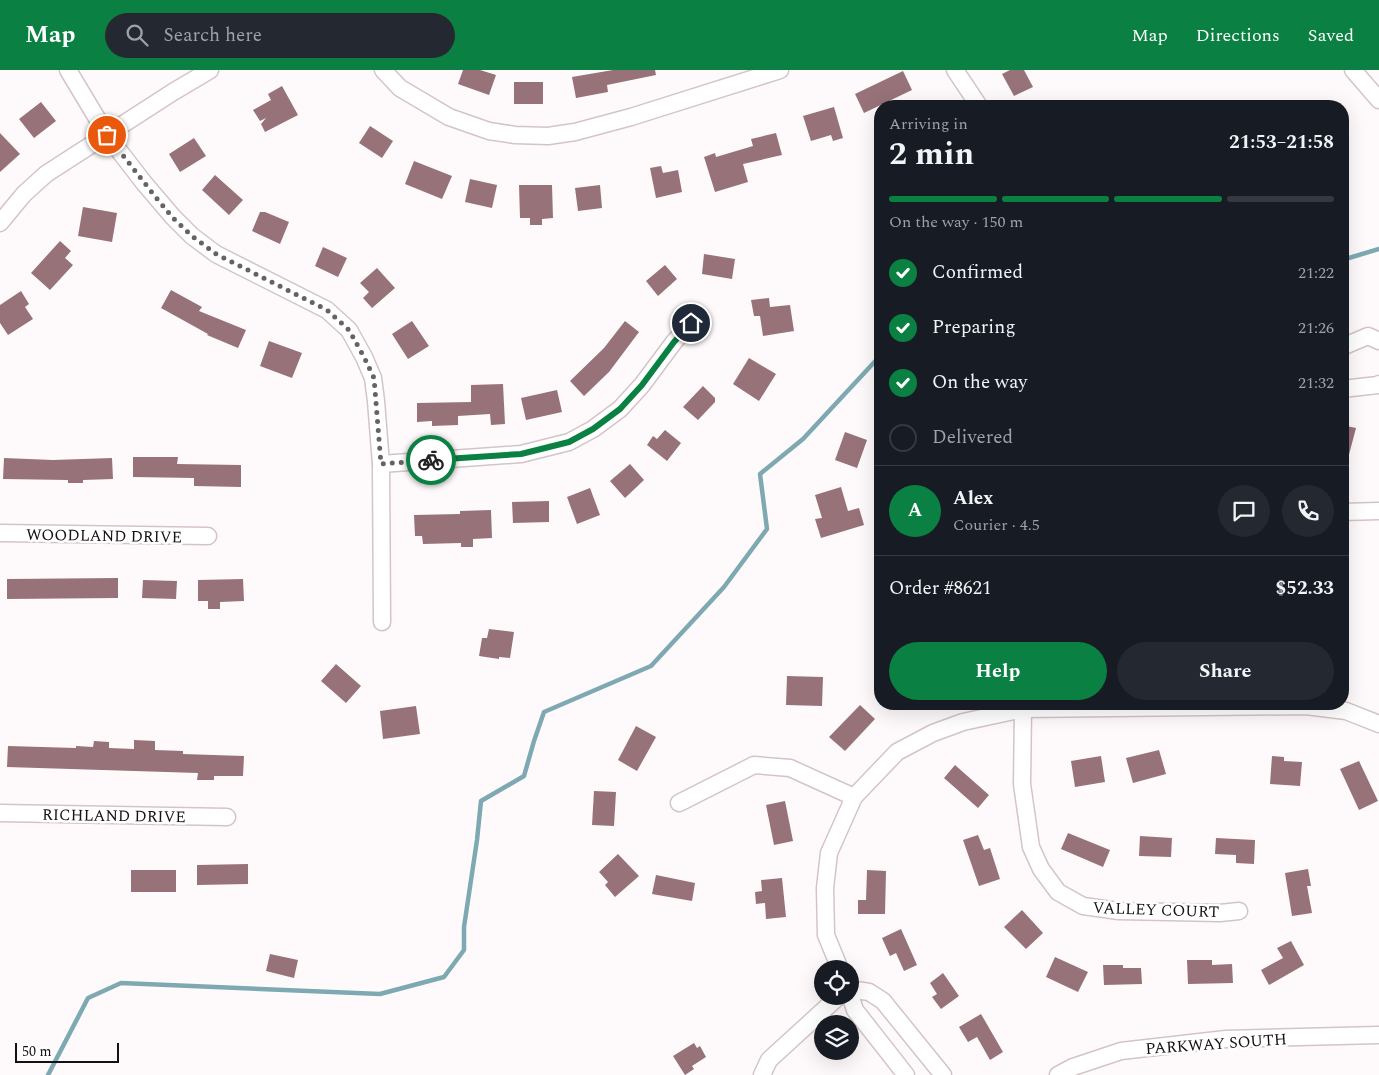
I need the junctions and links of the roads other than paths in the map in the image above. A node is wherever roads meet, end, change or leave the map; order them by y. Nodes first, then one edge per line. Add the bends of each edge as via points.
1 (68, 70) edge
2 (210, 70) edge
3 (382, 70) edge
4 (780, 70) edge
5 (955, 70) edge
6 (1353, 70) edge
7 (975, 100) edge
8 (1379, 100) edge
9 (107, 135) junction
10 (0, 224) edge
11 (691, 323) dead end
12 (1379, 341) edge
13 (1349, 344) edge
14 (1379, 384) edge
15 (1349, 389) edge
16 (381, 464) junction
17 (1379, 511) edge
18 (1349, 512) edge
19 (0, 533) edge
20 (208, 536) dead end
21 (382, 622) dead end
22 (1018, 710) edge
23 (1023, 710) edge
24 (1338, 710) edge
25 (1379, 724) edge
26 (854, 797) junction
27 (679, 803) dead end
28 (0, 813) edge
29 (227, 817) dead end
30 (1239, 911) dead end
31 (836, 960) edge
32 (859, 990) edge
33 (830, 1005) edge
34 (853, 1005) edge
35 (1379, 1035) edge
36 (762, 1075) edge
37 (906, 1075) edge
38 (943, 1075) edge
39 (1058, 1075) edge

1 - 9 street
2 - 9 street
3 - 4 street via 400,88 449,117 489,131 548,136 631,117
5 - 7 street
6 - 8 street
9 - 10 street via 46,174 24,194
9 - 16 street via 144,184 192,236 216,254 327,310 349,330 374,378
11 - 16 street via 620,409 569,442 521,454
12 - 13 street via 1368,336
14 - 15 street
16 - 21 street
17 - 18 street
19 - 20 street, WOODLAND DRIVE
22 - 26 street via 963,722 897,752
23 - 30 street, VALLEY COURT via 1022,784 1031,847 1041,869 1058,892 1083,906 1119,911
24 - 25 street
26 - 27 street via 790,768 754,765
26 - 31 street via 829,853 825,888 826,935
28 - 29 street, RICHLAND DRIVE
32 - 38 street via 870,992 883,1001
33 - 36 street via 769,1060
34 - 37 street
35 - 39 street, PARKWAY SOUTH via 1226,1039 1121,1051

